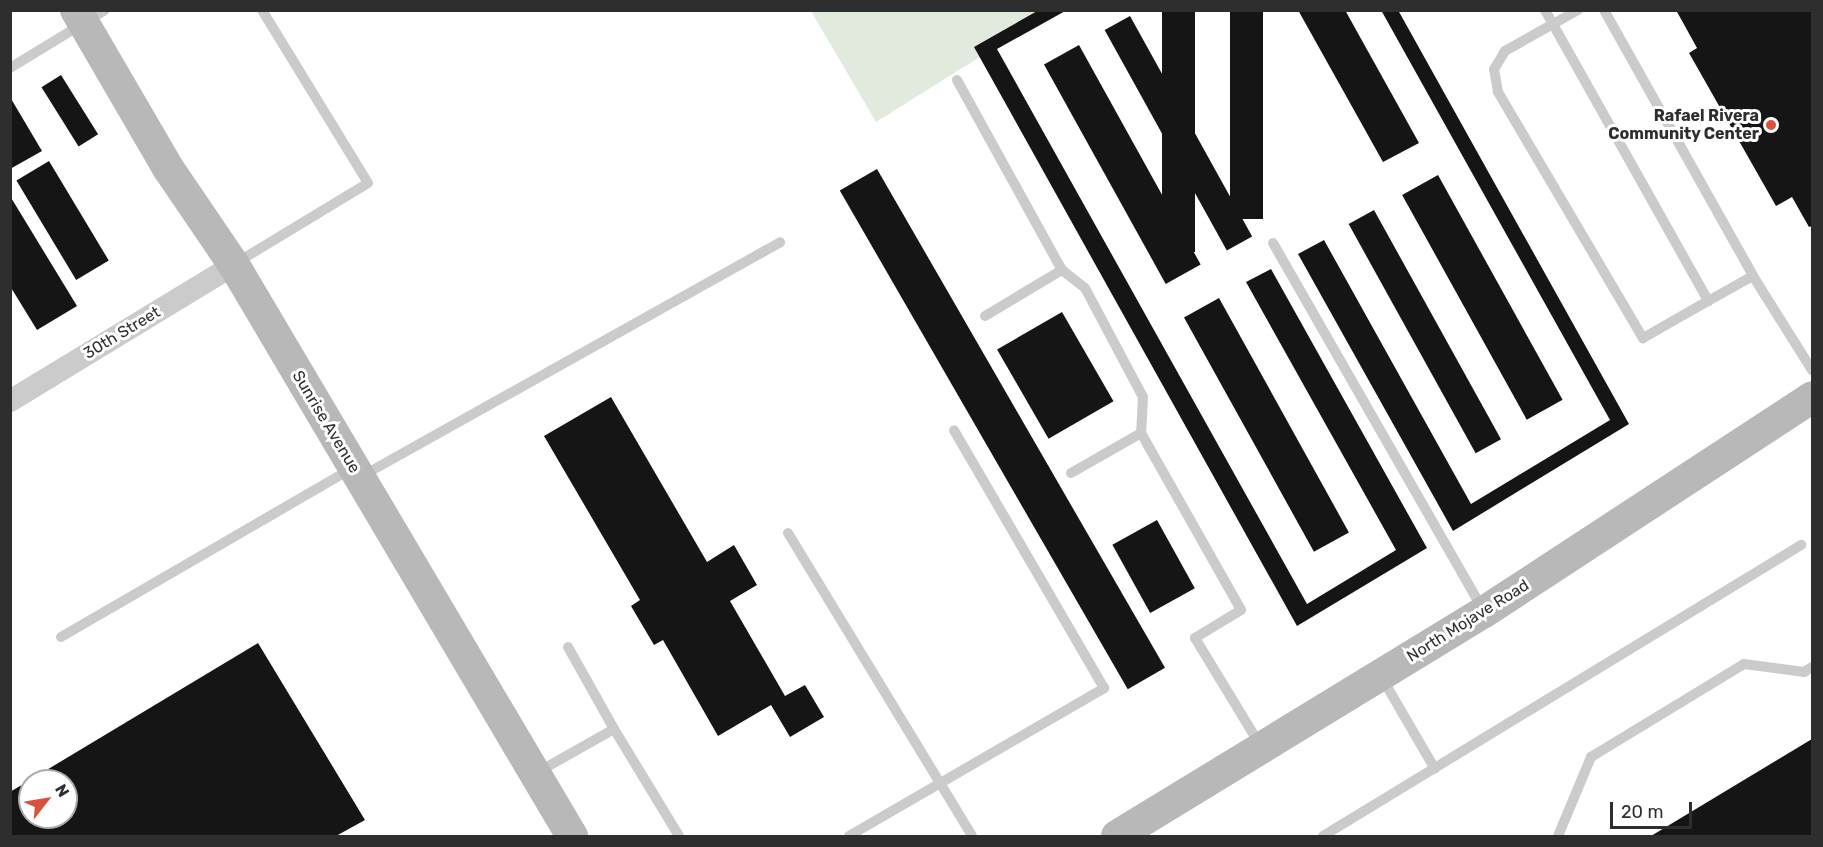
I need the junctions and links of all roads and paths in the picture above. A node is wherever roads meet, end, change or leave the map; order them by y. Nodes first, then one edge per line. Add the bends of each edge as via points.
1 (262, 10) edge
2 (1545, 10) edge
3 (1578, 10) edge
4 (1604, 10) edge
5 (88, 15) edge
6 (1553, 24) junction
7 (10, 69) edge
8 (957, 80) dead end
9 (780, 242) dead end
10 (1273, 243) dead end
11 (234, 265) junction
12 (1062, 270) junction
13 (1753, 276) junction
14 (1708, 301) junction
15 (985, 316) dead end
16 (1812, 370) edge
17 (1812, 397) edge
18 (10, 401) edge
19 (954, 430) dead end
20 (1141, 433) junction
21 (357, 473) junction
22 (1071, 473) dead end
23 (788, 532) dead end
24 (1801, 545) dead end
25 (1484, 612) junction
26 (61, 637) dead end
27 (568, 647) dead end
28 (1812, 667) edge
29 (1380, 675) junction
30 (614, 729) junction
31 (1262, 748) junction
32 (1435, 769) junction
33 (535, 774) junction
34 (940, 783) junction
35 (572, 837) edge
36 (679, 837) edge
37 (849, 837) edge
38 (972, 837) edge
39 (1117, 837) edge
40 (1323, 837) edge
41 (1558, 837) edge

1 - 11 lane via 368,183
2 - 6 lane
3 - 6 lane
4 - 13 lane
5 - 7 lane
5 - 11 street, Sunrise Avenue via 168,168
6 - 14 lane
6 - 14 lane via 1505,51 1494,69 1498,92 1642,338
8 - 12 lane
9 - 21 lane
10 - 25 lane
11 - 18 street, 30th Street
11 - 21 street, Sunrise Avenue
12 - 15 lane
12 - 20 lane via 1084,288 1143,397
13 - 14 lane
13 - 16 lane
17 - 25 street, North Mojave Road
19 - 34 lane via 1104,688
20 - 22 lane
20 - 31 lane via 1240,610 1195,638
21 - 26 lane
21 - 33 street, Sunrise Avenue
23 - 34 lane
24 - 32 lane
25 - 29 street, North Mojave Road
27 - 30 lane
28 - 41 lane via 1804,672 1744,664 1592,757
29 - 31 street, North Mojave Road
29 - 32 lane
30 - 33 lane
30 - 36 lane
31 - 39 street, North Mojave Road
32 - 40 lane
33 - 35 street, Sunrise Avenue
34 - 37 lane
34 - 38 lane

